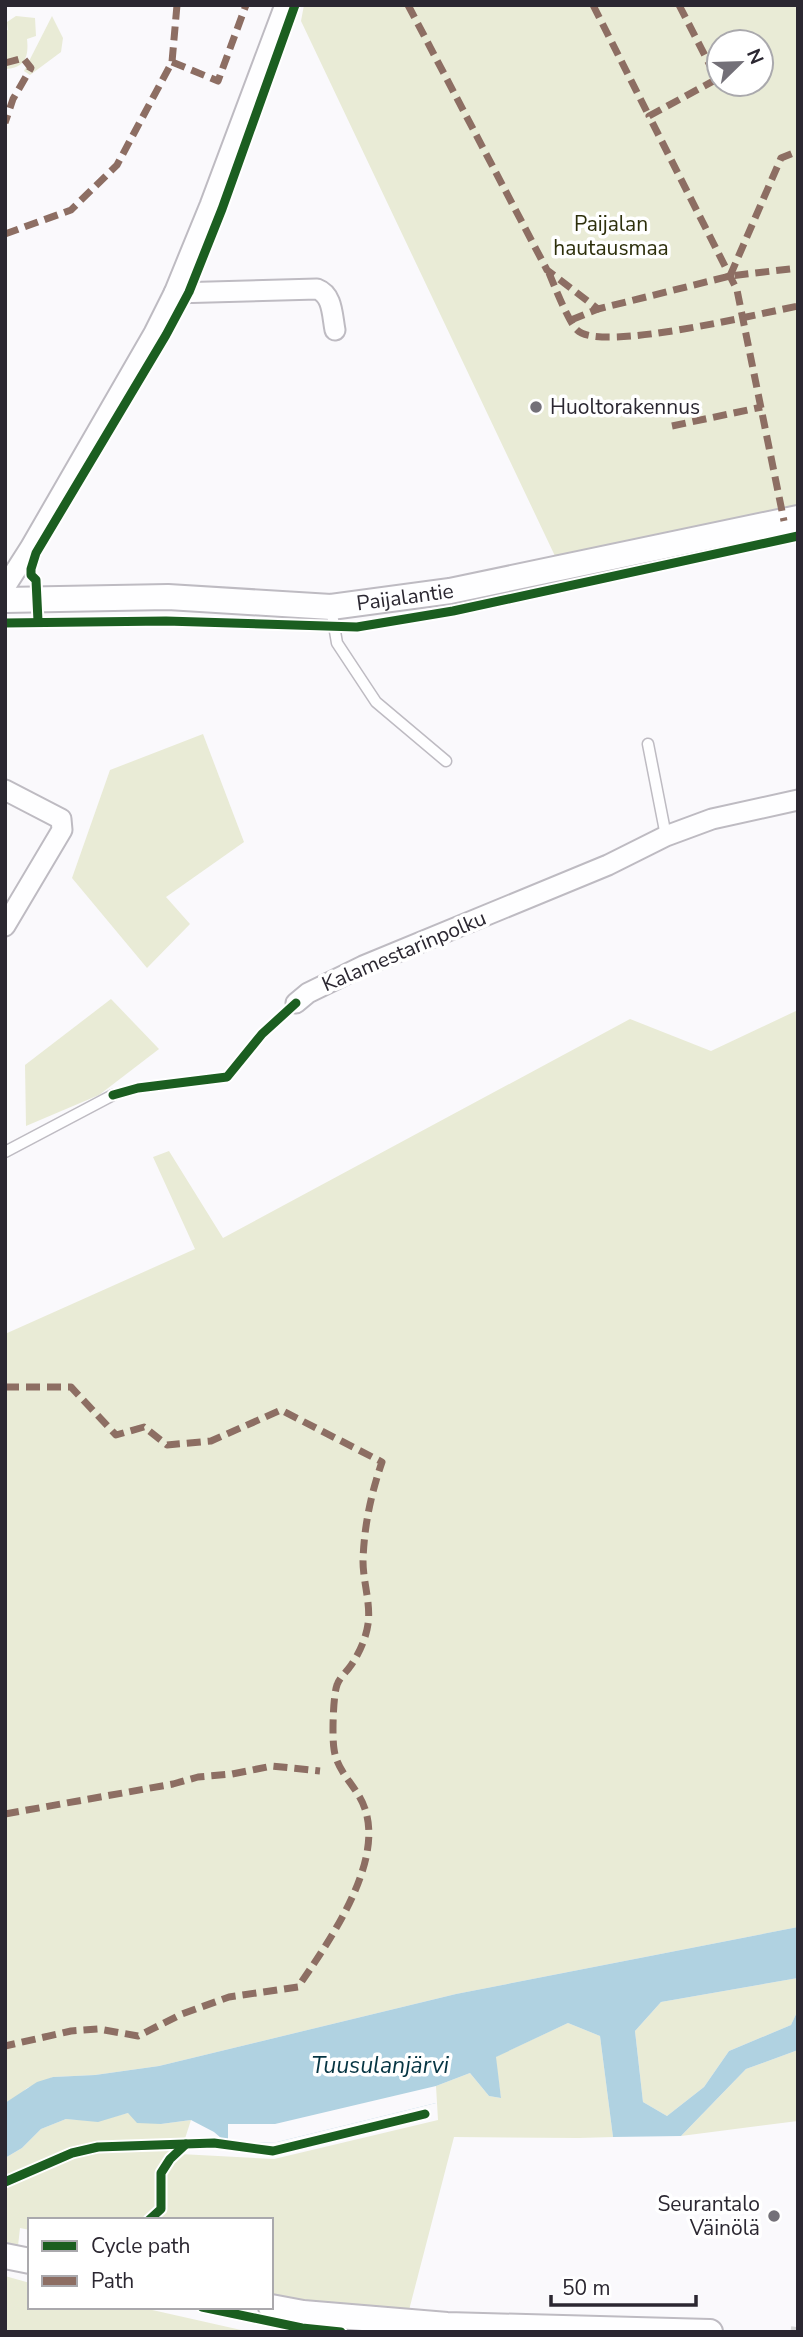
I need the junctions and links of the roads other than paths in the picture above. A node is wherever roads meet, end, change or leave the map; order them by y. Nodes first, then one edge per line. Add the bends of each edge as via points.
1 (285, 5) edge
2 (174, 293) junction
3 (335, 330) dead end
4 (798, 518) edge
5 (5, 587) edge
6 (5, 600) edge
7 (331, 607) junction
8 (648, 744) dead end
9 (446, 761) dead end
10 (5, 790) edge
11 (798, 800) edge
12 (666, 836) junction
13 (5, 926) edge
14 (296, 1003) dead end
15 (113, 1095) dead end
16 (5, 1152) edge
17 (5, 2256) edge
18 (28, 2260) edge
19 (273, 2307) edge
20 (705, 2332) edge
21 (710, 2332) edge

1 - 2 street
2 - 3 street via 317,289 330,301
2 - 5 street
4 - 7 street, Paijalantie via 450,591
6 - 7 street, Paijalantie via 168,597
7 - 9 lane via 337,643 376,702
8 - 12 lane
10 - 13 street via 61,819 62,830
11 - 12 street, Kalamestarinpolku via 712,819
12 - 14 street, Kalamestarinpolku via 608,865 363,966
15 - 16 lane
17 - 18 street
19 - 20 street via 447,2325
20 - 21 street

